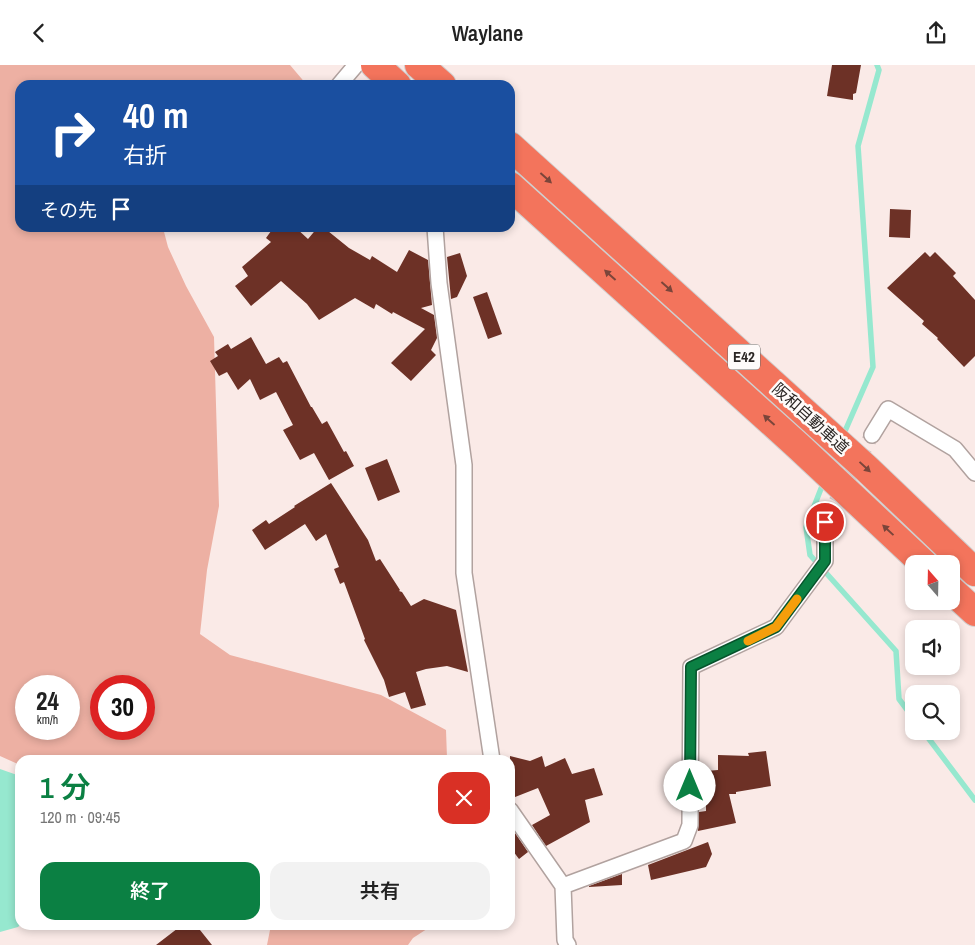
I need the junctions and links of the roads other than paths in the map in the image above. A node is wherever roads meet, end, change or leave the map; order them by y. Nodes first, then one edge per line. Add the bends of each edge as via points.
1 (356, 65) edge
2 (375, 65) edge
3 (419, 65) edge
4 (343, 80) edge
5 (392, 80) edge
6 (436, 80) edge
7 (515, 151) edge
8 (515, 191) edge
9 (435, 232) edge
10 (872, 435) tunnel mouth
11 (975, 473) edge
12 (825, 522) tunnel mouth
13 (914, 555) edge
14 (975, 572) edge
15 (960, 598) edge
16 (975, 612) edge
17 (491, 755) edge
18 (515, 817) edge
19 (563, 887) junction
20 (568, 945) edge

1 - 4 street
2 - 5 highway
3 - 6 highway
7 -> 14 highway, 阪和自動車道 / E42 via 866,468
13 -> 8 highway, 阪和自動車道 / E42
9 - 17 street via 438,283 464,465 464,573
10 - 11 street via 888,409 955,449
12 - 19 street via 825,561 776,627 691,667 690,825 684,841
15 - 16 highway
18 - 19 street
19 - 20 street via 565,940

